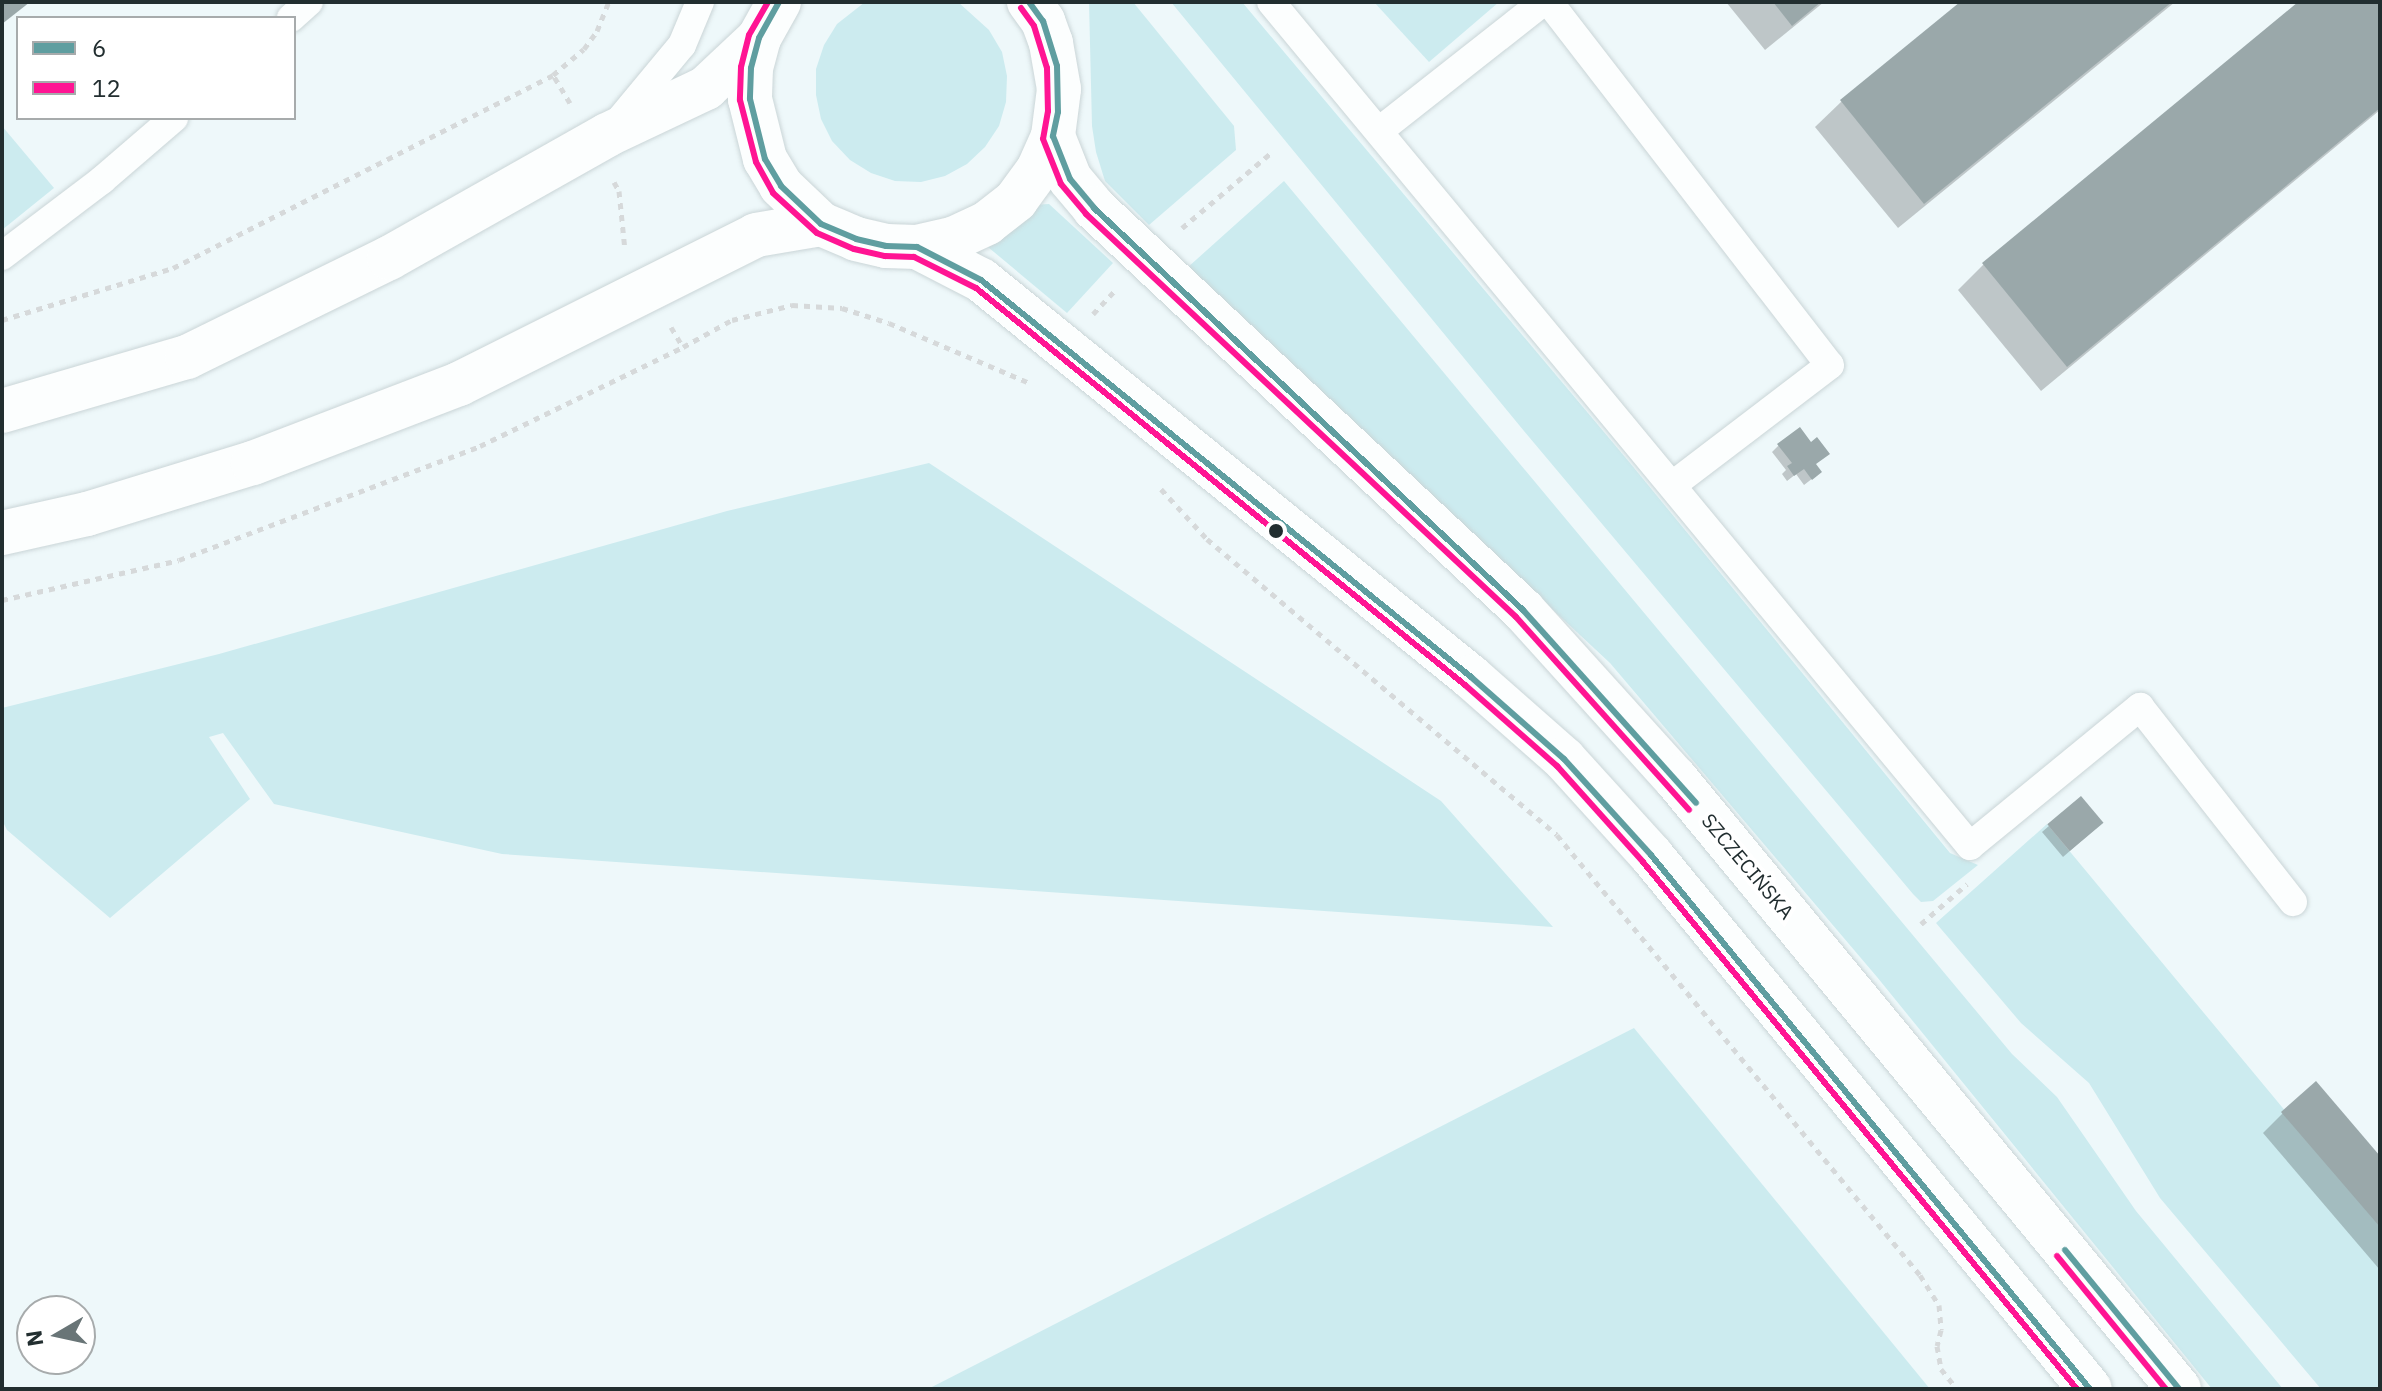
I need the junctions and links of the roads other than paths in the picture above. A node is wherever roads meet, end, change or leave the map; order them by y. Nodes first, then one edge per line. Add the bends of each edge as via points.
1 (309, 2) edge
2 (700, 2) edge
3 (1029, 2) edge
4 (1271, 2) edge
5 (1543, 2) edge
6 (1549, 2) edge
7 (293, 16) edge
8 (769, 20) edge
9 (172, 120) edge
10 (1379, 131) junction
11 (607, 135) junction
12 (1053, 136) junction
13 (821, 224) junction
14 (917, 247) junction
15 (2, 256) edge
16 (2, 411) edge
17 (1674, 484) junction
18 (2, 533) edge
19 (2293, 902) dead end
20 (2090, 1389) edge
21 (2179, 1389) edge

1 - 7 lane
2 - 11 lane via 682,45
3 - 12 main road via 1043,21 1057,66
4 - 10 lane
5 - 10 lane
6 - 17 lane via 1830,365
8 - 11 main road via 706,88
8 - 13 main road via 751,68 755,130 781,186
9 - 15 lane
10 - 17 lane
11 - 16 main road via 389,258 187,357
12 - 14 main road via 1038,170 1016,200 953,239
12 - 21 main road, SZCZECIŃSKA via 1070,179 1094,208 1523,610 1665,767
13 - 14 main road via 856,239
13 - 18 main road via 756,235 459,384 253,463 87,514
14 - 20 main road via 981,280 1471,677 1564,759 1651,855
17 - 19 lane via 1970,846 2140,707

